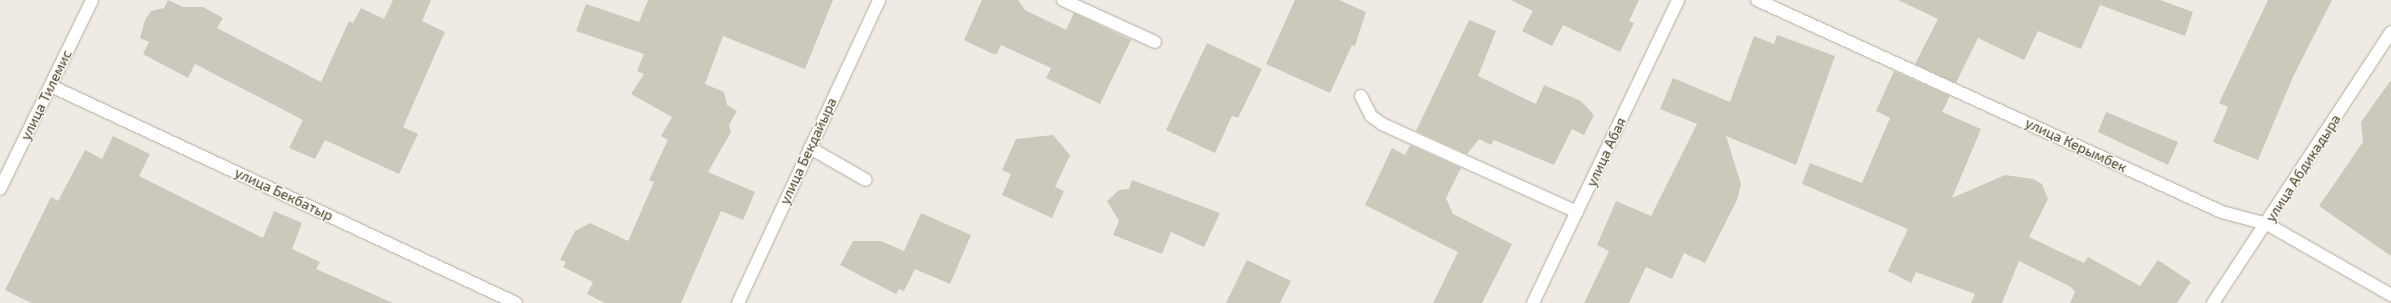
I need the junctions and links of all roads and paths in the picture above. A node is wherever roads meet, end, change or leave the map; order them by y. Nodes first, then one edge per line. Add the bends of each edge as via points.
1 (92, 0) edge
2 (879, 0) edge
3 (1063, 0) edge
4 (1678, 0) edge
5 (1758, 0) edge
6 (2391, 32) edge
7 (1155, 42) dead end
8 (50, 86) junction
9 (1361, 96) dead end
10 (810, 148) junction
11 (866, 180) dead end
12 (0, 189) edge
13 (1577, 212) junction
14 (2267, 224) junction
15 (2391, 296) edge
16 (516, 303) edge
17 (738, 303) edge
18 (1533, 303) edge
19 (2213, 303) edge

1 - 8 street, улица Тилемис
2 - 10 street, улица Бекдайыра
3 - 7 street
4 - 13 street, улица Абая
5 - 14 street, улица Керымбек via 2222,212
6 - 14 street, улица Абдикадыра
8 - 12 street, улица Тилемис
8 - 16 street, улица Бекбатыр
9 - 13 street via 1371,116 1382,124
10 - 11 street
10 - 17 street, улица Бекдайыра
13 - 18 street, улица Абая
14 - 15 street, улица Керымбек
14 - 19 street, улица Абдикадыра

